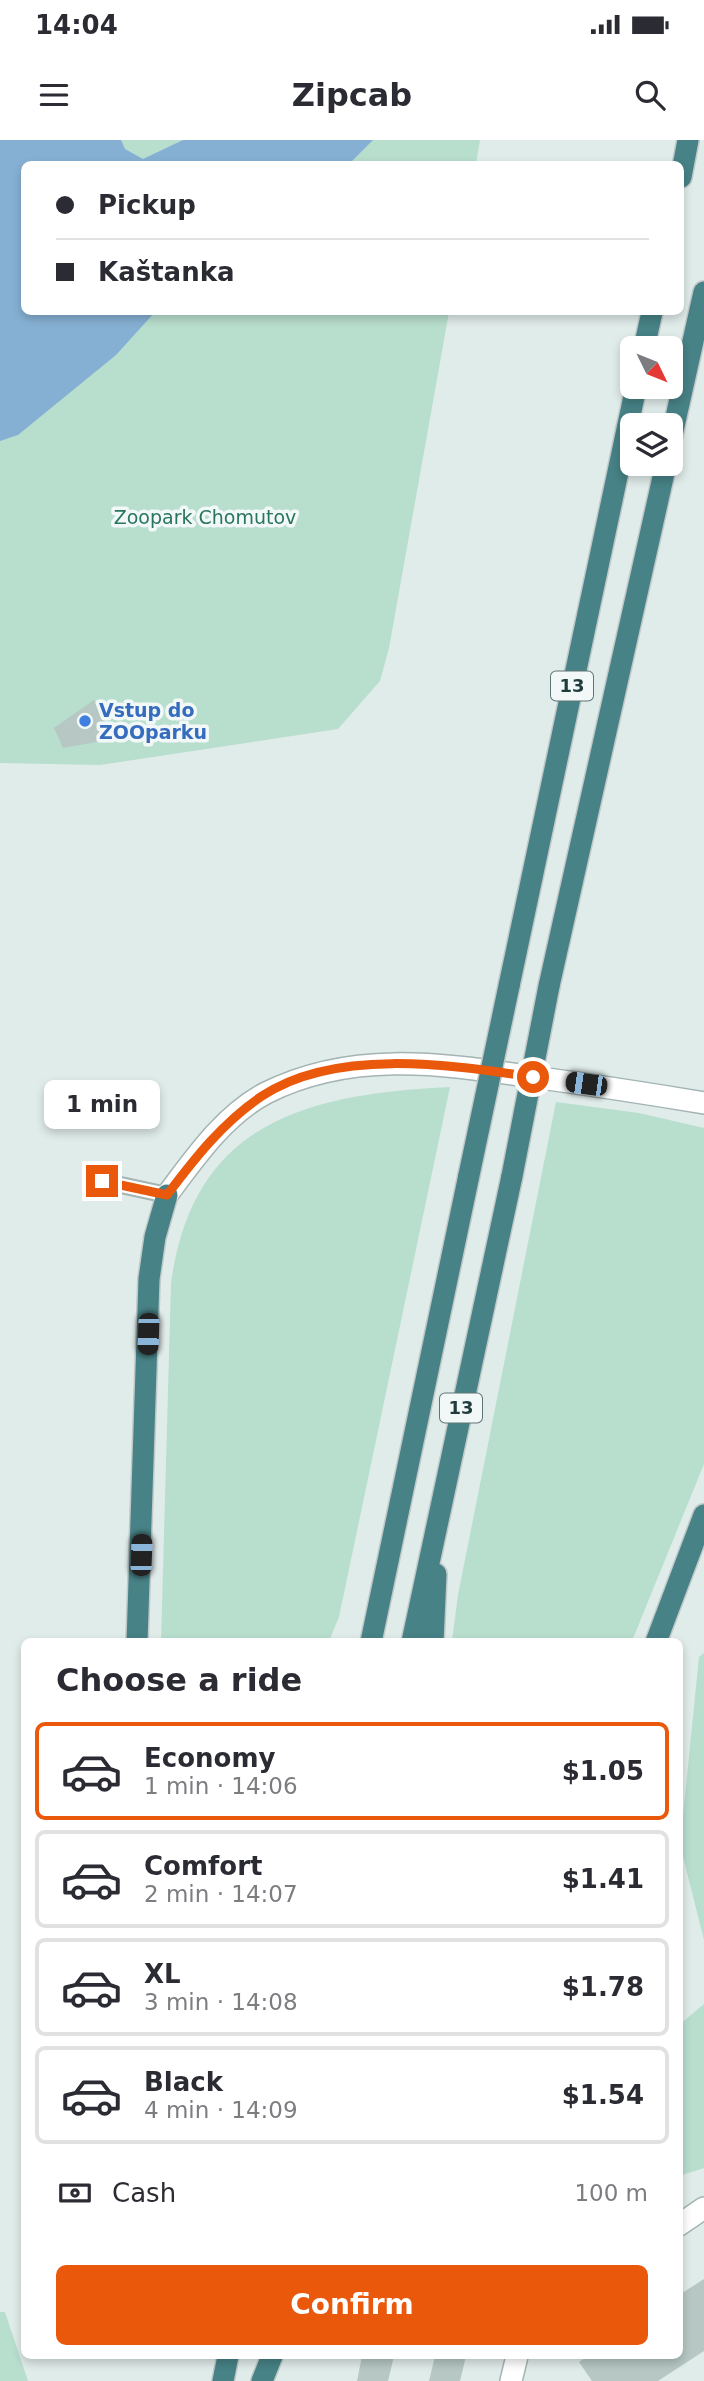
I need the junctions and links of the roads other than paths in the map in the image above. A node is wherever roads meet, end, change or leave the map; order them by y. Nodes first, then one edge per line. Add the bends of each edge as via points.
1 (688, 140) edge
2 (684, 161) edge
3 (704, 292) edge
4 (651, 315) edge
5 (647, 336) edge
6 (633, 399) edge
7 (677, 413) edge
8 (663, 476) edge
9 (704, 1103) edge
10 (102, 1181) dead end
11 (167, 1195) junction
12 (704, 1515) edge
13 (437, 1516) junction
14 (382, 1586) junction
15 (139, 1610) junction
16 (137, 1638) edge
17 (143, 1638) edge
18 (358, 1638) edge
19 (372, 1638) edge
20 (413, 1638) edge
21 (433, 1638) edge
22 (658, 1638) edge
23 (704, 2208) edge
24 (683, 2222) edge
25 (223, 2359) edge
26 (227, 2359) edge
27 (265, 2359) edge
28 (271, 2359) edge
29 (516, 2359) edge
30 (223, 2381) edge
31 (261, 2381) edge
32 (511, 2381) edge

1 - 2 highway
3 - 7 highway
4 - 5 highway
6 - 14 highway, 13, bridge
8 - 13 highway, 13, bridge
9 - 11 street via 427,1062 312,1074 264,1094 226,1124
10 - 11 lane
11 - 15 highway via 149,1279
12 - 22 highway
13 - 20 highway, 13
13 - 21 highway
14 - 18 highway
14 - 19 highway, 13
15 - 16 highway
15 - 17 highway
23 - 24 street
25 - 30 highway
26 - 30 highway
27 - 31 highway
28 - 31 highway
29 - 32 street

